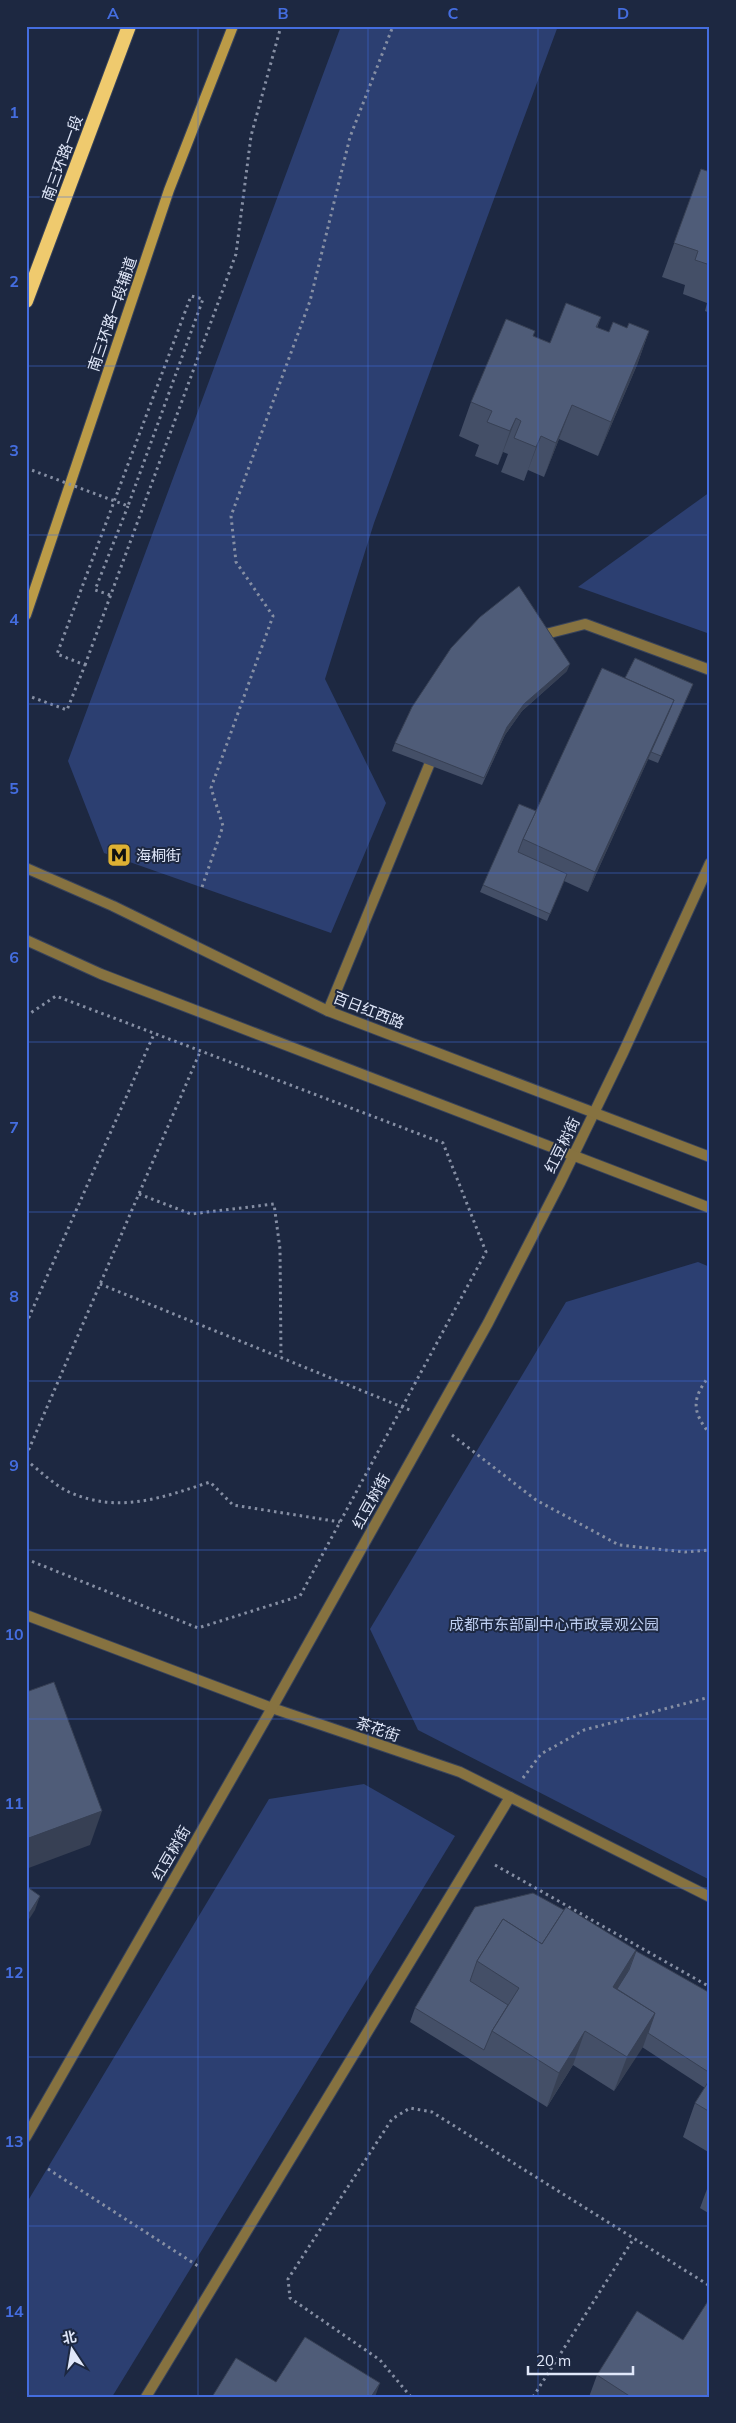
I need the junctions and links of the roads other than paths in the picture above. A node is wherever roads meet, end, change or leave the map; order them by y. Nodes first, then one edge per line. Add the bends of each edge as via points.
1 (129, 26) edge
2 (234, 26) edge
3 (26, 301) edge
4 (26, 615) edge
5 (528, 643) edge
6 (710, 670) edge
7 (441, 741) edge
8 (710, 863) edge
9 (26, 868) edge
10 (26, 940) edge
11 (328, 1011) junction
12 (594, 1113) junction
13 (574, 1156) junction
14 (710, 1157) edge
15 (710, 1208) edge
16 (26, 1615) edge
17 (272, 1708) junction
18 (510, 1797) junction
19 (710, 1897) edge
20 (26, 2136) edge
21 (146, 2397) edge

1 - 3 highway, 南三环路一段
2 - 4 main road, 南三环路一段辅道 via 169,190
5 - 6 street via 542,634 585,624
7 - 11 street via 428,765
8 - 12 street, 红豆树街
9 - 11 street, 百日红西路 via 113,906
10 - 13 street via 101,974
11 - 12 street, 百日红西路
12 - 13 street, 红豆树街
12 - 14 street, 百日红西路
13 - 15 street
13 - 17 street, 红豆树街 via 488,1324
16 - 17 street, 茶花街
17 - 18 street, 茶花街 via 460,1772
17 - 20 street, 红豆树街
18 - 19 street, 茶花街
18 - 21 street

